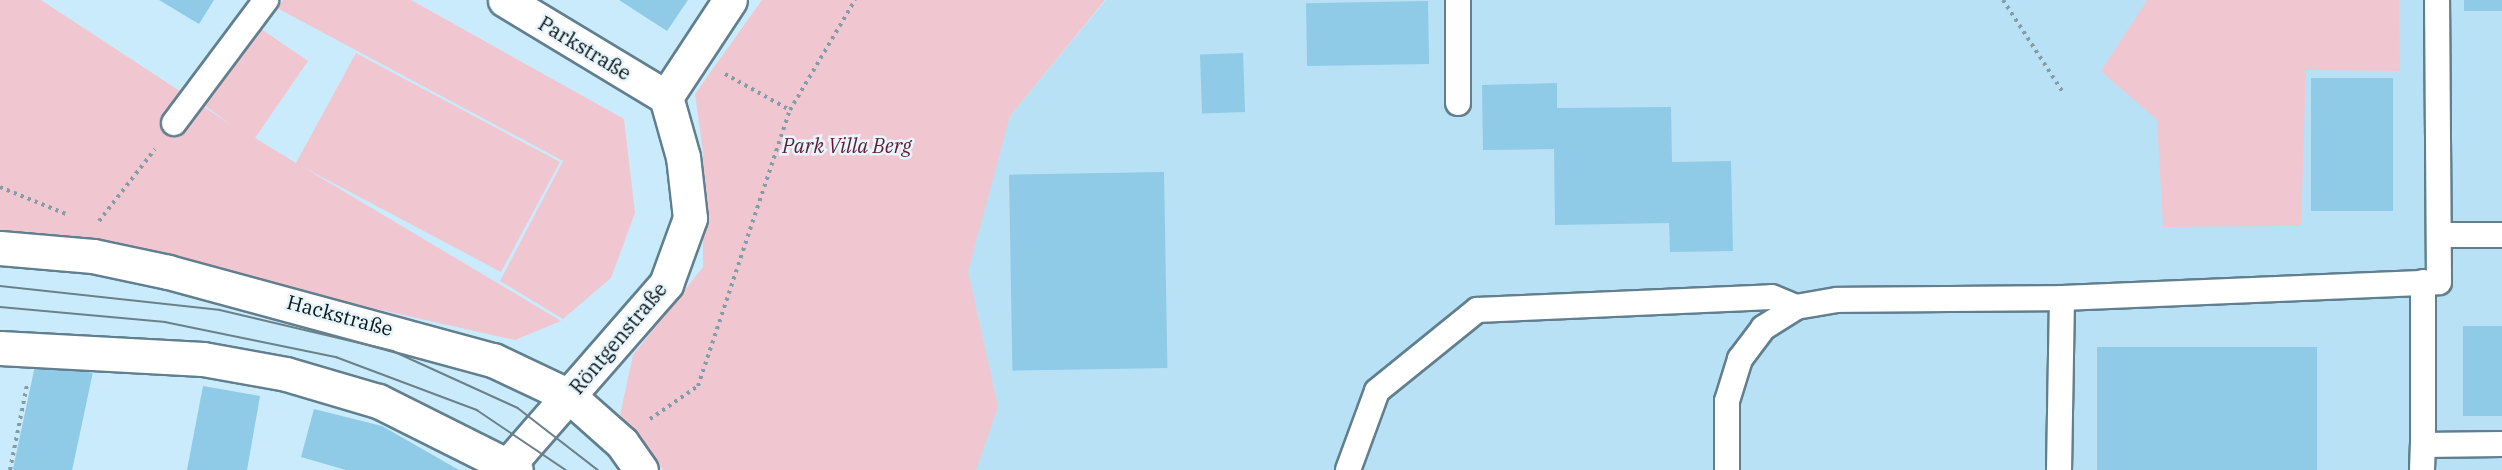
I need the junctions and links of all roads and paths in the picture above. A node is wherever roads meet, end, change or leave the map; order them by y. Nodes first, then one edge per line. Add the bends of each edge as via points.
1 (266, 0) edge
2 (505, 0) edge
3 (730, 0) edge
4 (855, 0) edge
5 (1458, 0) edge
6 (2003, 0) edge
7 (2437, 0) edge
8 (693, 56) junction
9 (2064, 94) dead end
10 (666, 97) junction
11 (1458, 103) dead end
12 (790, 110) junction
13 (174, 123) joint
14 (0, 187) edge
15 (2439, 235) junction
16 (2502, 236) edge
17 (94, 241) junction
18 (0, 248) edge
19 (2423, 282) junction
20 (2062, 298) junction
21 (1797, 307) junction
22 (0, 348) edge
23 (27, 382) dead end
24 (569, 396) junction
25 (674, 399) dead end
26 (2502, 444) edge
27 (2423, 445) junction
28 (512, 467) edge
29 (10, 470) edge
30 (641, 470) edge
31 (1348, 470) edge
32 (1727, 470) edge
33 (2059, 470) edge
34 (2422, 470) edge

1 - 13 lane
2 - 10 main road, Parkstraße
3 - 8 main road
4 - 12 path
5 - 11 lane
6 - 9 path
7 - 15 lane
8 - 10 main road
8 - 12 path
10 - 24 main road, Röntgenstraße via 682,157 690,218 666,284
12 - 25 path via 698,386
13 - 17 path
14 - 17 path
15 - 16 lane
15 - 19 lane via 2439,282
17 - 18 main road, Hackstraße
17 - 24 main road, Hackstraße via 493,360
19 - 20 lane
19 - 27 lane
20 - 21 lane via 1837,300
20 - 33 lane
21 - 31 lane via 1772,297 1477,310 1377,391
21 - 32 lane via 1763,328 1740,359 1727,401
22 - 28 main road via 203,359 286,374 378,401
23 - 29 path
24 - 28 main road, Röntgenstraße
24 - 30 main road, Hackstraße via 622,443
26 - 27 lane
27 - 34 lane

